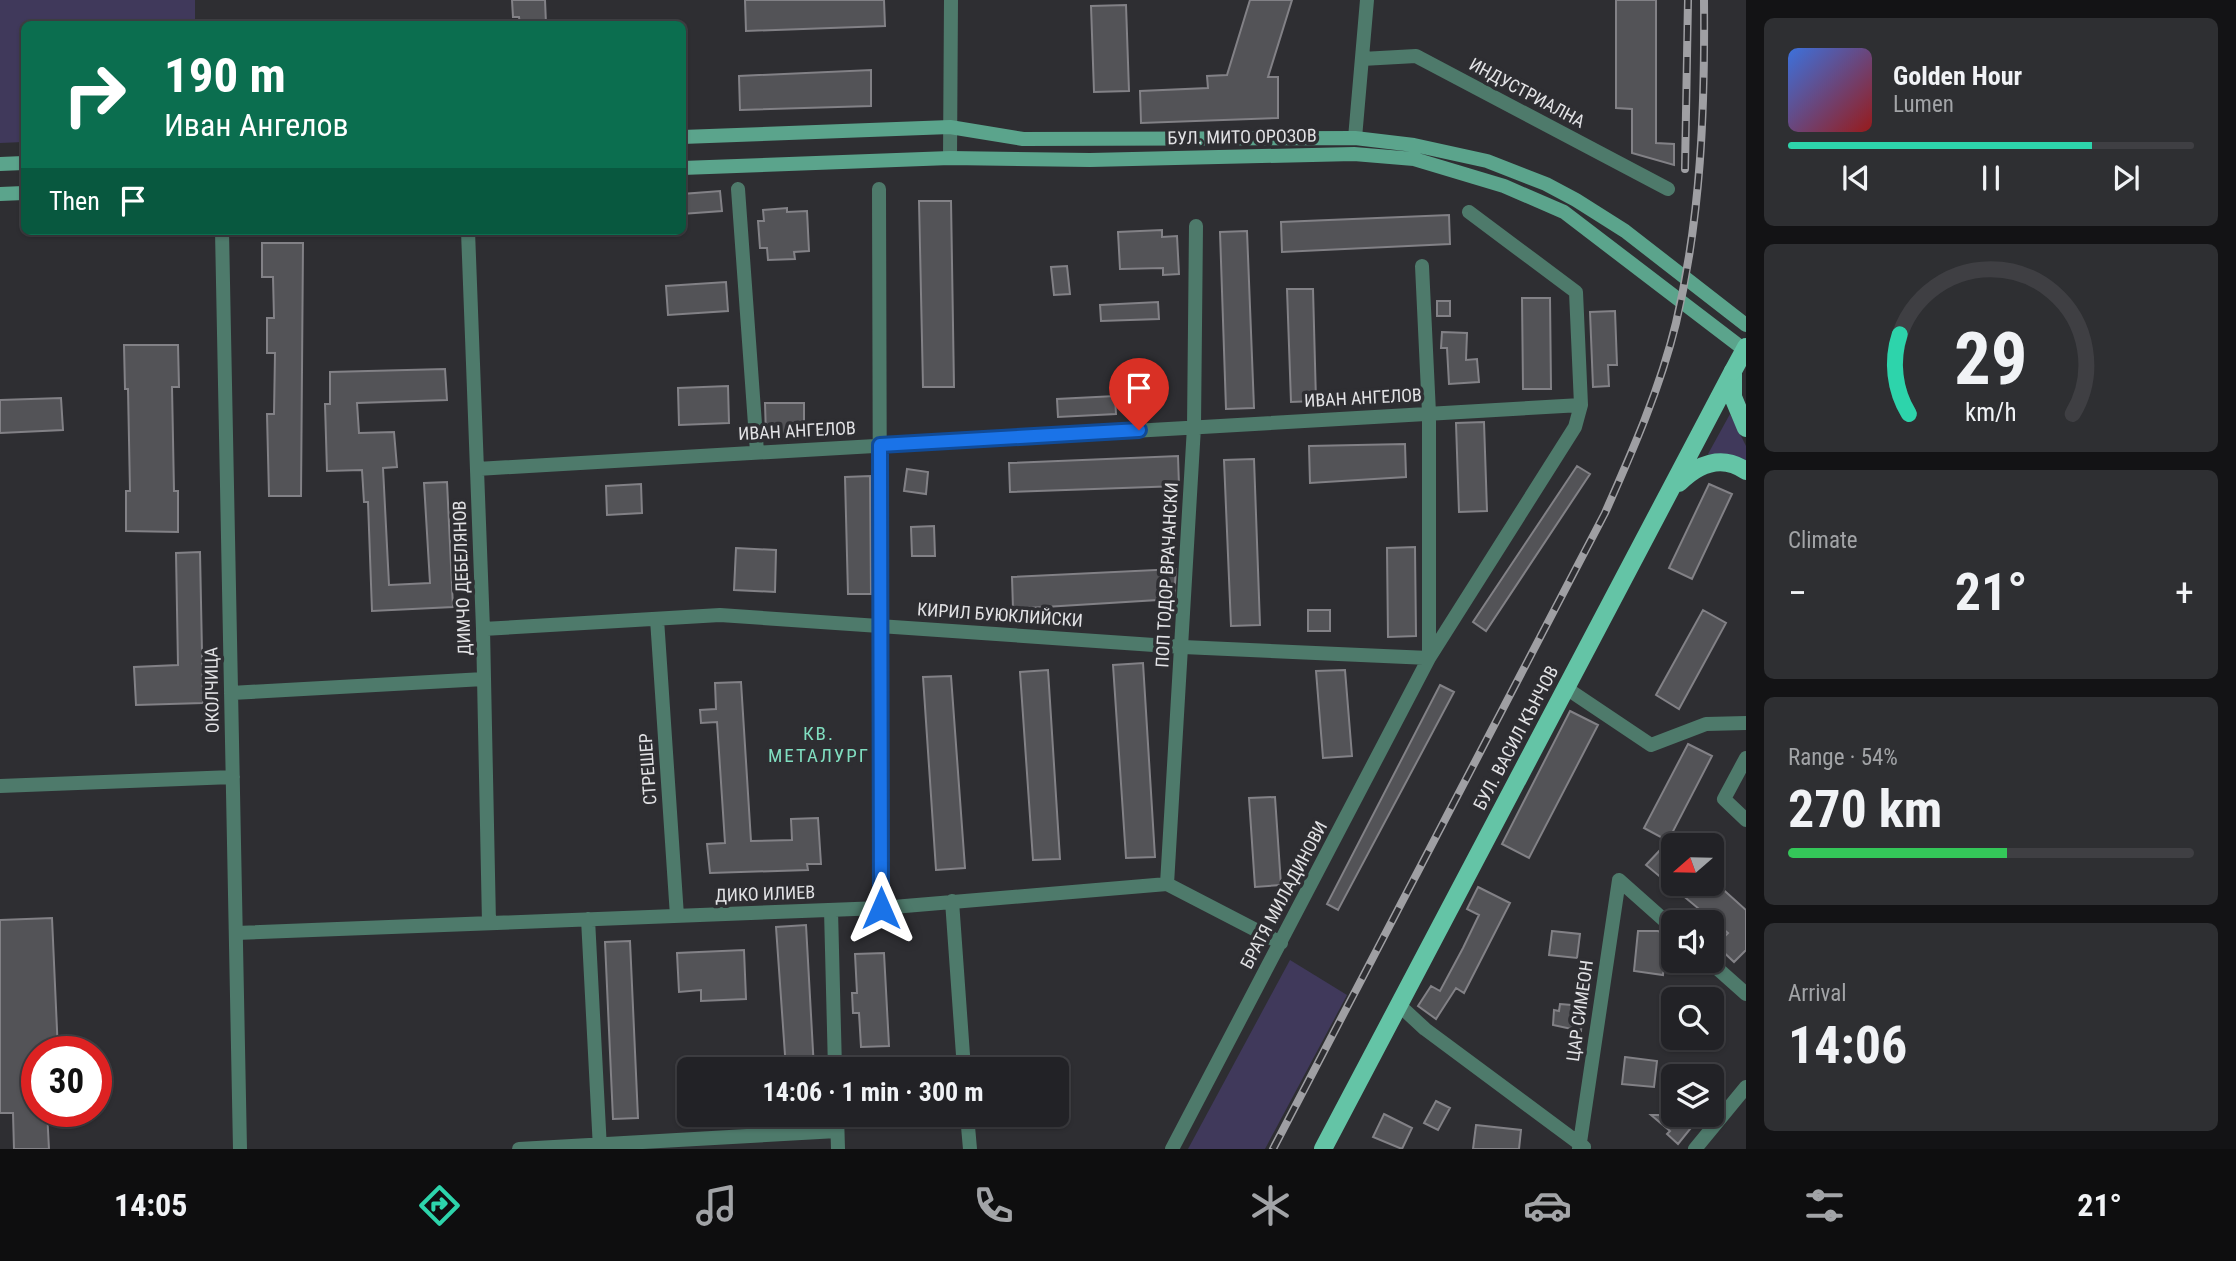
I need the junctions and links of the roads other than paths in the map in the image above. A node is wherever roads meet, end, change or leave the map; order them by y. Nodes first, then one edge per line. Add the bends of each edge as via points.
1 (950, 0) edge
2 (1367, 0) edge
3 (1362, 59) junction
4 (950, 127) junction
5 (686, 137) edge
6 (1355, 138) junction
7 (950, 158) junction
8 (21, 163) edge
9 (0, 164) edge
10 (686, 168) edge
11 (738, 189) dead end
12 (879, 189) dead end
13 (1668, 189) dead end
14 (21, 193) edge
15 (0, 194) edge
16 (1469, 212) dead end
17 (1196, 226) dead end
18 (222, 235) edge
19 (468, 235) edge
20 (1422, 266) dead end
21 (1746, 325) edge
22 (1746, 349) edge
23 (1733, 371) junction
24 (1581, 405) junction
25 (1429, 413) junction
26 (1194, 427) junction
27 (1746, 428) edge
28 (880, 445) junction
29 (757, 452) junction
30 (477, 469) junction
31 (1746, 471) edge
32 (1669, 493) junction
33 (657, 619) junction
34 (882, 625) junction
35 (483, 629) junction
36 (1183, 648) junction
37 (1429, 658) junction
38 (484, 679) junction
39 (1566, 688) junction
40 (231, 693) junction
41 (1746, 723) edge
42 (1746, 758) edge
43 (233, 777) junction
44 (0, 786) edge
45 (1746, 820) edge
46 (1167, 884) junction
47 (952, 901) junction
48 (881, 908) junction
49 (831, 910) junction
50 (677, 916) junction
51 (1661, 917) edge
52 (588, 919) junction
53 (489, 923) junction
54 (236, 933) junction
55 (1281, 943) junction
56 (1724, 973) edge
57 (1744, 988) edge
58 (1399, 1005) junction
59 (835, 1057) edge
60 (963, 1057) edge
61 (1746, 1087) edge
62 (837, 1127) edge
63 (968, 1127) edge
64 (837, 1131) junction
65 (600, 1146) edge
66 (1582, 1147) edge
67 (240, 1149) edge
68 (519, 1149) edge
69 (838, 1149) edge
70 (970, 1149) edge
71 (1172, 1149) edge
72 (1323, 1149) edge
73 (1695, 1149) edge

1 - 4 street
2 - 3 street
3 - 6 street
3 - 13 street, ИНДУСТРИАЛНА via 1416,56
4 - 5 main road, БУЛ. МИТО ОРОЗОВ
4 - 6 main road, БУЛ. МИТО ОРОЗОВ via 1023,139
4 - 7 street
6 - 21 main road, БУЛ. МИТО ОРОЗОВ via 1455,152 1546,184 1625,231
7 - 10 main road, БУЛ. МИТО ОРОЗОВ
7 - 22 main road, БУЛ. МИТО ОРОЗОВ via 1354,154 1414,159 1504,186 1564,212
8 - 9 main road
11 - 29 street
12 - 28 street
14 - 15 main road
16 - 24 street, БРАТЯ МИЛАДИНОВИ via 1576,292
17 - 26 street, ПОП ТОДОР ВРАЧАНСКИ
18 - 40 street, ОКОЛЧИЦА
19 - 30 street, ДИМЧО ДЕБЕЛЯНОВ
20 - 25 street, БРАТЯ МИЛАДИНОВИ
22 - 23 main road, БУЛ. ВАСИЛ КЪНЧОВ, bridge
23 - 27 main road via 1733,397
23 - 32 main road, БУЛ. ВАСИЛ КЪНЧОВ
24 - 25 street, ИВАН АНГЕЛОВ
24 - 37 street, БРАТЯ МИЛАДИНОВИ via 1575,427
25 - 26 street, ИВАН АНГЕЛОВ
25 - 37 street, БРАТЯ МИЛАДИНОВИ
26 - 28 street, ИВАН АНГЕЛОВ
26 - 36 street, ПОП ТОДОР ВРАЧАНСКИ
28 - 29 street, ИВАН АНГЕЛОВ
28 - 34 street
29 - 30 street, ИВАН АНГЕЛОВ
30 - 35 street, ДИМЧО ДЕБЕЛЯНОВ
31 - 32 main road via 1728,462 1715,462 1693,470
32 - 39 main road, БУЛ. ВАСИЛ КЪНЧОВ
33 - 34 street, КИРИЛ БУЮКЛИЙСКИ via 720,615
33 - 35 street, КИРИЛ БУЮКЛИЙСКИ
33 - 50 street, СТРЕШЕР
34 - 36 street, КИРИЛ БУЮКЛИЙСКИ
34 - 48 street
35 - 38 street, ДИМЧО ДЕБЕЛЯНОВ
36 - 37 street, КИРИЛ БУЮКЛИЙСКИ
36 - 46 street, ПОП ТОДОР ВРАЧАНСКИ
37 - 55 street, БРАТЯ МИЛАДИНОВИ
38 - 40 street
38 - 53 street, ДИМЧО ДЕБЕЛЯНОВ
39 - 41 street via 1651,745 1706,724
39 - 58 main road, БУЛ. ВАСИЛ КЪНЧОВ
40 - 43 street, ОКОЛЧИЦА
42 - 45 street via 1724,799
43 - 44 street
43 - 54 street, ОКОЛЧИЦА
46 - 47 street, ДИКО ИЛИЕВ
46 - 55 street
47 - 48 street, ДИКО ИЛИЕВ
47 - 60 street
48 - 49 street, ДИКО ИЛИЕВ
49 - 50 street, ДИКО ИЛИЕВ
49 - 59 street
50 - 52 street, ДИКО ИЛИЕВ
51 - 66 street, ЦАР СИМЕОН via 1619,880
52 - 53 street, ДИКО ИЛИЕВ
52 - 65 street
53 - 54 street, ДИКО ИЛИЕВ
54 - 67 street, ОКОЛЧИЦА
55 - 71 street, БРАТЯ МИЛАДИНОВИ
56 - 57 street
58 - 66 street
58 - 72 main road, БУЛ. ВАСИЛ КЪНЧОВ
61 - 73 street
62 - 64 street
63 - 70 street
64 - 65 street
64 - 69 street
65 - 68 street

